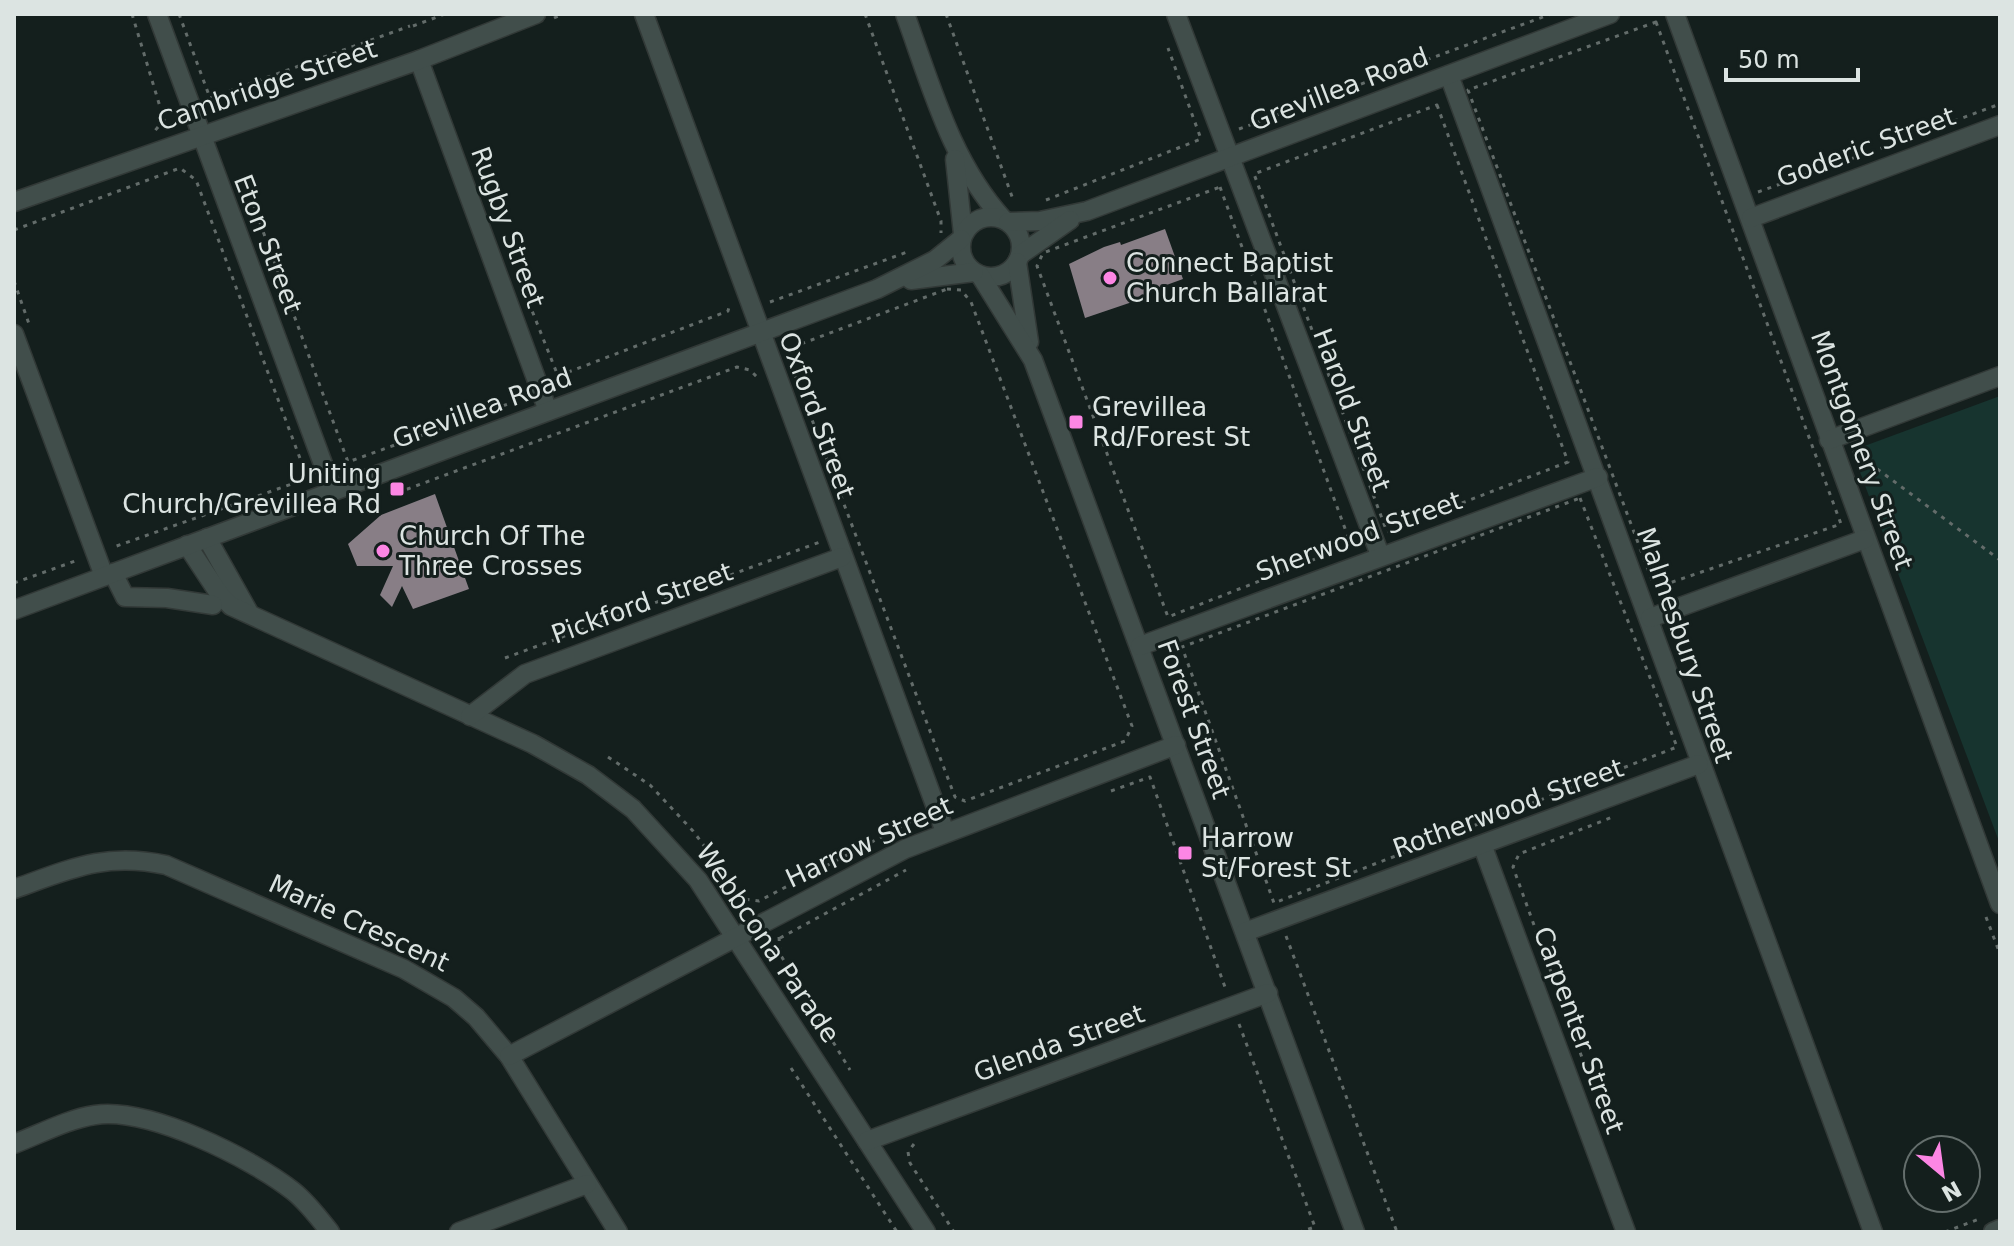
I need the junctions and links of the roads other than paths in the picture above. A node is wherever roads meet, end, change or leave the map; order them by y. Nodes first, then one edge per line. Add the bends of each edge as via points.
1 (157, 14) edge
2 (536, 14) edge
3 (644, 14) edge
4 (905, 14) edge
5 (1176, 14) edge
6 (1610, 14) edge
7 (1675, 14) edge
8 (419, 60) junction
9 (1449, 75) junction
10 (2000, 125) edge
11 (199, 136) junction
12 (950, 136) junction
13 (1228, 160) junction
14 (14, 202) edge
15 (1087, 211) junction
16 (1008, 215) junction
17 (1751, 218) junction
18 (962, 237) junction
19 (1019, 258) junction
20 (977, 273) junction
21 (877, 289) junction
22 (14, 334) edge
23 (760, 334) junction
24 (1033, 360) junction
25 (2000, 376) edge
26 (548, 411) junction
27 (1829, 440) junction
28 (1598, 477) junction
29 (333, 491) junction
30 (207, 538) junction
31 (1865, 539) junction
32 (187, 545) junction
33 (1380, 555) junction
34 (842, 557) junction
35 (109, 575) junction
36 (213, 605) dead end
37 (14, 610) edge
38 (253, 615) junction
39 (1650, 618) junction
40 (1140, 646) junction
41 (470, 716) junction
42 (1176, 745) junction
43 (1699, 764) junction
44 (945, 832) junction
45 (1483, 847) junction
46 (1995, 873) edge
47 (14, 889) edge
48 (2000, 904) edge
49 (1245, 932) junction
50 (736, 936) junction
51 (1268, 993) junction
52 (509, 1056) junction
53 (867, 1141) junction
54 (14, 1144) edge
55 (587, 1184) junction
56 (330, 1232) edge
57 (459, 1232) edge
58 (618, 1232) edge
59 (926, 1232) edge
60 (1355, 1232) edge
61 (1626, 1232) edge
62 (1873, 1232) edge

1 - 11 street, Eton Street
2 - 8 street, Cambridge Street
3 - 23 street, Oxford Street
4 - 12 street
5 - 13 street, Harold Street
6 - 9 street, Grevillea Road
7 - 17 street, Montgomery Street
8 - 11 street, Cambridge Street
8 - 26 street, Rugby Street
9 - 13 street, Grevillea Road
9 - 28 street, Malmesbury Street
10 - 17 street, Goderic Street
11 - 14 street, Cambridge Street
11 - 29 street, Eton Street
12 - 16 street via 975,183
12 - 18 street
13 - 15 street, Grevillea Road
13 - 33 street, Harold Street
15 - 16 street, Grevillea Road via 1040,221
15 - 19 street, Grevillea Road via 1048,233
16 - 18 street, Grevillea Road via 980,218
16 - 19 street via 1018,234
17 - 27 street, Montgomery Street
18 - 20 street via 963,257
18 - 21 street, Grevillea Road via 944,254
19 - 20 street, Grevillea Road via 1003,274
19 - 24 street
20 - 21 street, Grevillea Road
20 - 24 street
21 - 23 street, Grevillea Road
22 - 35 street via 95,553
23 - 26 street, Grevillea Road
23 - 34 street, Oxford Street
24 - 40 street, Forest Street
25 - 27 street
26 - 29 street, Grevillea Road
27 - 31 street, Montgomery Street
28 - 33 street, Sherwood Street
28 - 39 street, Malmesbury Street
29 - 30 street, Grevillea Road
30 - 32 street, Grevillea Road
30 - 38 street, Webbcona Parade via 239,601
31 - 39 street
31 - 46 street, Montgomery Street
32 - 35 street, Grevillea Road
32 - 38 street, Webbcona Parade via 223,599
33 - 40 street, Sherwood Street
34 - 41 street, Pickford Street via 525,674
34 - 44 street, Oxford Street
35 - 36 street via 125,597
35 - 37 street, Grevillea Road
38 - 41 street, Webbcona Parade
39 - 43 street, Malmesbury Street
40 - 42 street, Forest Street
41 - 50 street, Webbcona Parade via 558,757 633,809 681,858
42 - 44 street, Harrow Street
42 - 49 street, Forest Street
43 - 45 street, Rotherwood Street
43 - 62 street, Malmesbury Street
44 - 50 street, Harrow Street
45 - 49 street, Rotherwood Street
45 - 61 street, Carpenter Street
46 - 48 street, Montgomery Street
47 - 52 street, Marie Crescent via 103,860 166,865 429,981 476,1017
49 - 51 street, Forest Street
50 - 52 street, Harrow Street
50 - 53 street, Webbcona Parade
51 - 53 street, Glenda Street
51 - 60 street, Forest Street
52 - 55 street, Marie Crescent
53 - 59 street, Webbcona Parade
54 - 56 street via 96,1115 152,1120 271,1176 295,1192
55 - 57 street
55 - 58 street, Marie Crescent

